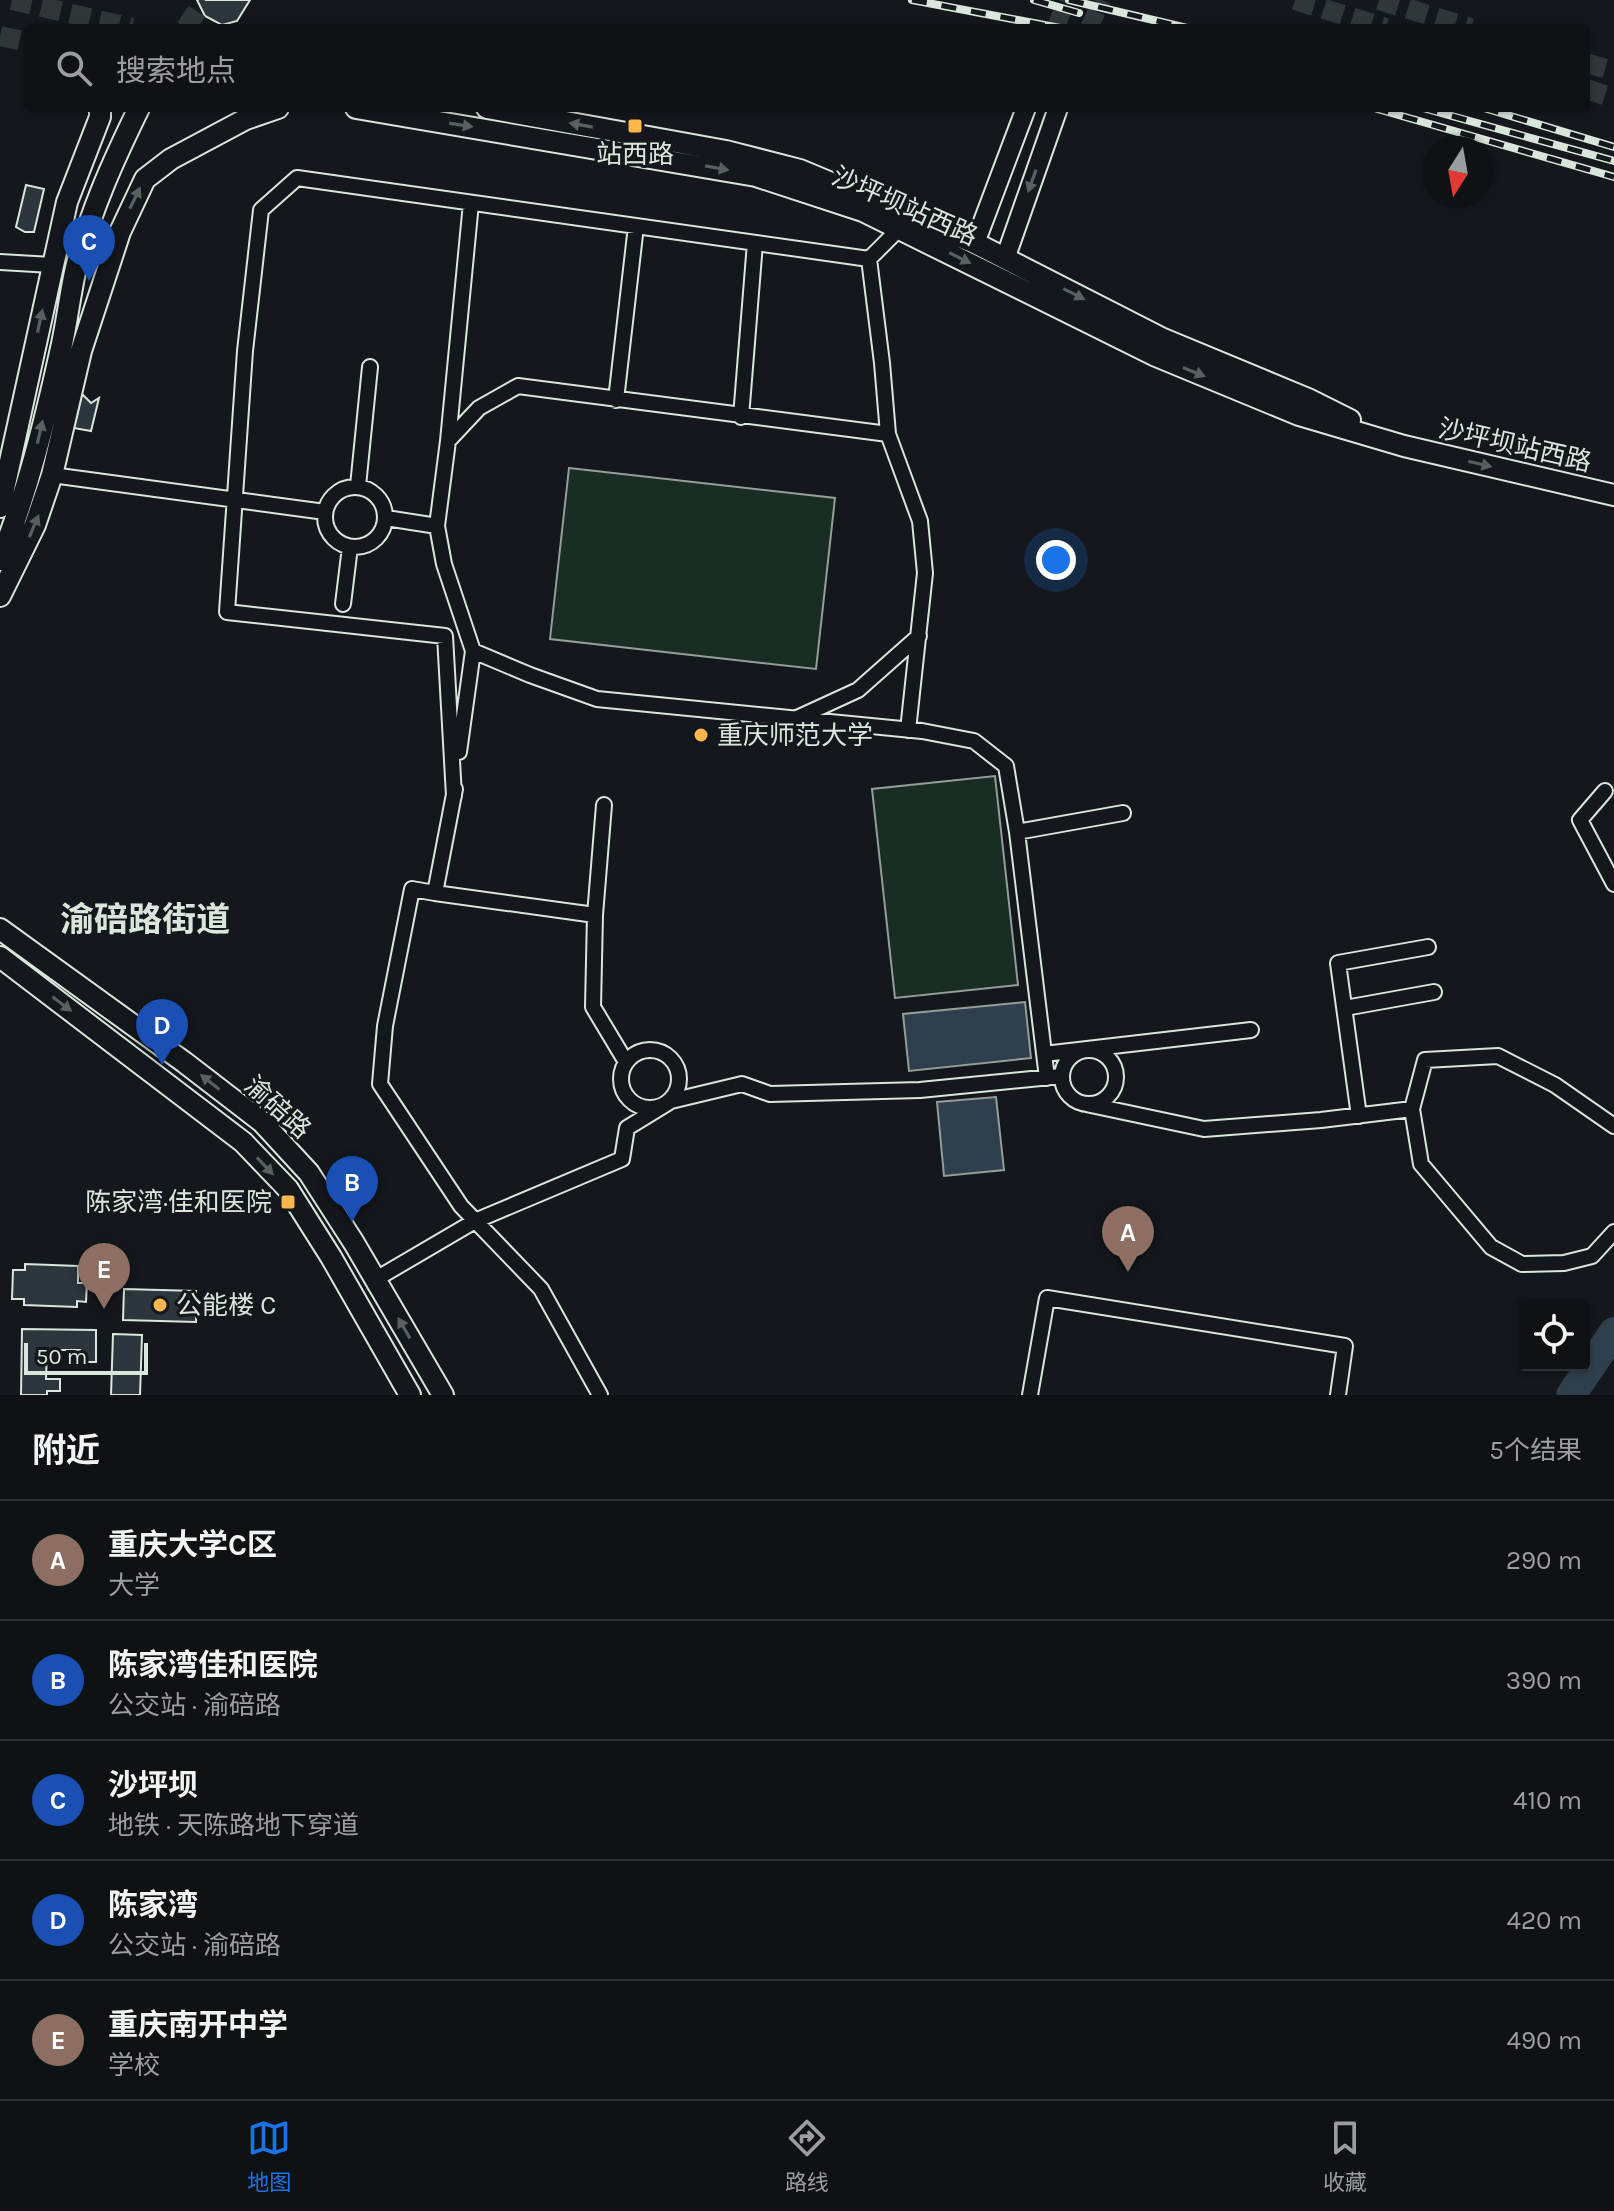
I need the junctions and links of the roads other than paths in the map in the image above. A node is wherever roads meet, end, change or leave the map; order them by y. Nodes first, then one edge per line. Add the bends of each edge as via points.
1 (100, 112) edge
2 (137, 112) edge
3 (268, 112) edge
4 (380, 112) edge
5 (509, 112) edge
6 (1024, 112) edge
7 (1057, 112) edge
8 (471, 203) junction
9 (636, 226) junction
10 (899, 229) junction
11 (755, 243) junction
12 (975, 243) junction
13 (869, 259) junction
14 (1005, 259) junction
15 (0, 262) edge
16 (52, 265) junction
17 (370, 367) dead end
18 (616, 400) junction
19 (741, 417) junction
20 (888, 434) junction
21 (448, 441) junction
22 (1404, 446) junction
23 (52, 475) junction
24 (358, 486) junction
25 (1614, 495) edge
26 (232, 502) junction
27 (0, 507) edge
28 (325, 512) junction
29 (386, 518) junction
30 (437, 526) junction
31 (350, 547) junction
32 (0, 560) edge
33 (0, 596) edge
34 (343, 604) dead end
35 (919, 636) junction
36 (473, 651) junction
37 (797, 719) junction
38 (908, 730) junction
39 (1605, 791) dead end
40 (454, 796) junction
41 (604, 805) dead end
42 (1123, 813) dead end
43 (1017, 832) junction
44 (1614, 884) edge
45 (435, 893) junction
46 (595, 915) junction
47 (0, 929) edge
48 (1428, 947) dead end
49 (0, 957) edge
50 (1434, 992) dead end
51 (1345, 1008) junction
52 (1251, 1030) dead end
53 (1083, 1050) junction
54 (1044, 1054) junction
55 (626, 1062) junction
56 (1054, 1077) junction
57 (671, 1101) junction
58 (1086, 1104) junction
59 (1412, 1109) junction
60 (1359, 1116) junction
61 (1614, 1126) edge
62 (475, 1221) junction
63 (1614, 1232) edge
64 (376, 1279) junction
65 (410, 1395) edge
66 (443, 1395) edge
67 (600, 1395) edge
68 (1030, 1395) edge
69 (1338, 1395) edge

1 - 16 main road via 67,202
32 -> 2 main road via 31,472 75,271 104,180
23 -> 3 main road via 81,351 120,232 145,179 171,159
4 -> 10 main road, 沙坪坝站西路 via 756,176 863,211
12 -> 5 main road, 沙坪坝站西路 via 763,158
6 - 12 street
7 -> 14 street
8 - 9 street
8 - 21 street
8 - 26 street via 297,178 261,210
9 - 11 street
9 - 18 street
10 - 13 street
10 -> 22 main road, 沙坪坝站西路 via 1156,356 1299,415
11 - 13 street
11 - 19 street
12 - 14 main road, 沙坪坝站西路
13 - 20 street
14 -> 22 main road, 沙坪坝站西路 via 1161,338
15 - 16 street
27 -> 16 main road
17 - 24 street
18 - 19 street
18 - 21 street via 518,386 479,408
19 - 20 street
20 - 35 street via 920,521 925,573
21 - 30 street
22 -> 25 main road, 沙坪坝站西路
23 - 26 street
33 -> 23 main road via 35,525
24 - 28 street via 342,489
24 - 29 street via 383,503
26 - 28 street
26 - 40 street via 227,612 445,636
28 - 31 street via 331,535
29 - 30 street
29 - 31 street via 381,534 368,545
30 - 36 street
31 - 34 street
35 - 37 street via 858,690
35 - 38 street
36 - 37 street via 597,699
36 - 40 street
37 - 38 street
38 - 43 street via 974,741 1006,766
39 - 44 street via 1580,820
40 - 45 street
41 - 46 street
42 - 43 street
43 - 54 street
45 - 46 street
45 - 62 street via 412,889 385,1026 380,1084
46 - 55 street via 593,1007
64 -> 47 main road, 渝碚路 via 309,1173 262,1122
48 - 51 street via 1338,963
49 -> 65 main road, 渝碚路 via 243,1142 288,1189
50 - 51 street
51 - 60 street
52 - 53 street
53 - 54 street
53 - 56 street
53 - 58 street via 1107,1057 1116,1080 1103,1100
54 - 56 street
55 - 57 street via 621,1081 628,1099 645,1109
55 - 57 street via 642,1051 670,1058 680,1074
56 - 57 street via 920,1090 785,1094 742,1084
56 - 58 street via 1071,1097
57 - 62 street via 627,1128 622,1159
58 - 60 street via 1204,1129
59 - 60 street
59 - 61 street via 1425,1060 1498,1056 1555,1085
59 - 63 street via 1421,1164 1491,1247 1522,1264 1564,1263 1592,1256
62 - 64 street
62 - 67 street via 541,1289
66 -> 64 main road, 渝碚路
68 - 69 street via 1047,1298 1345,1346

